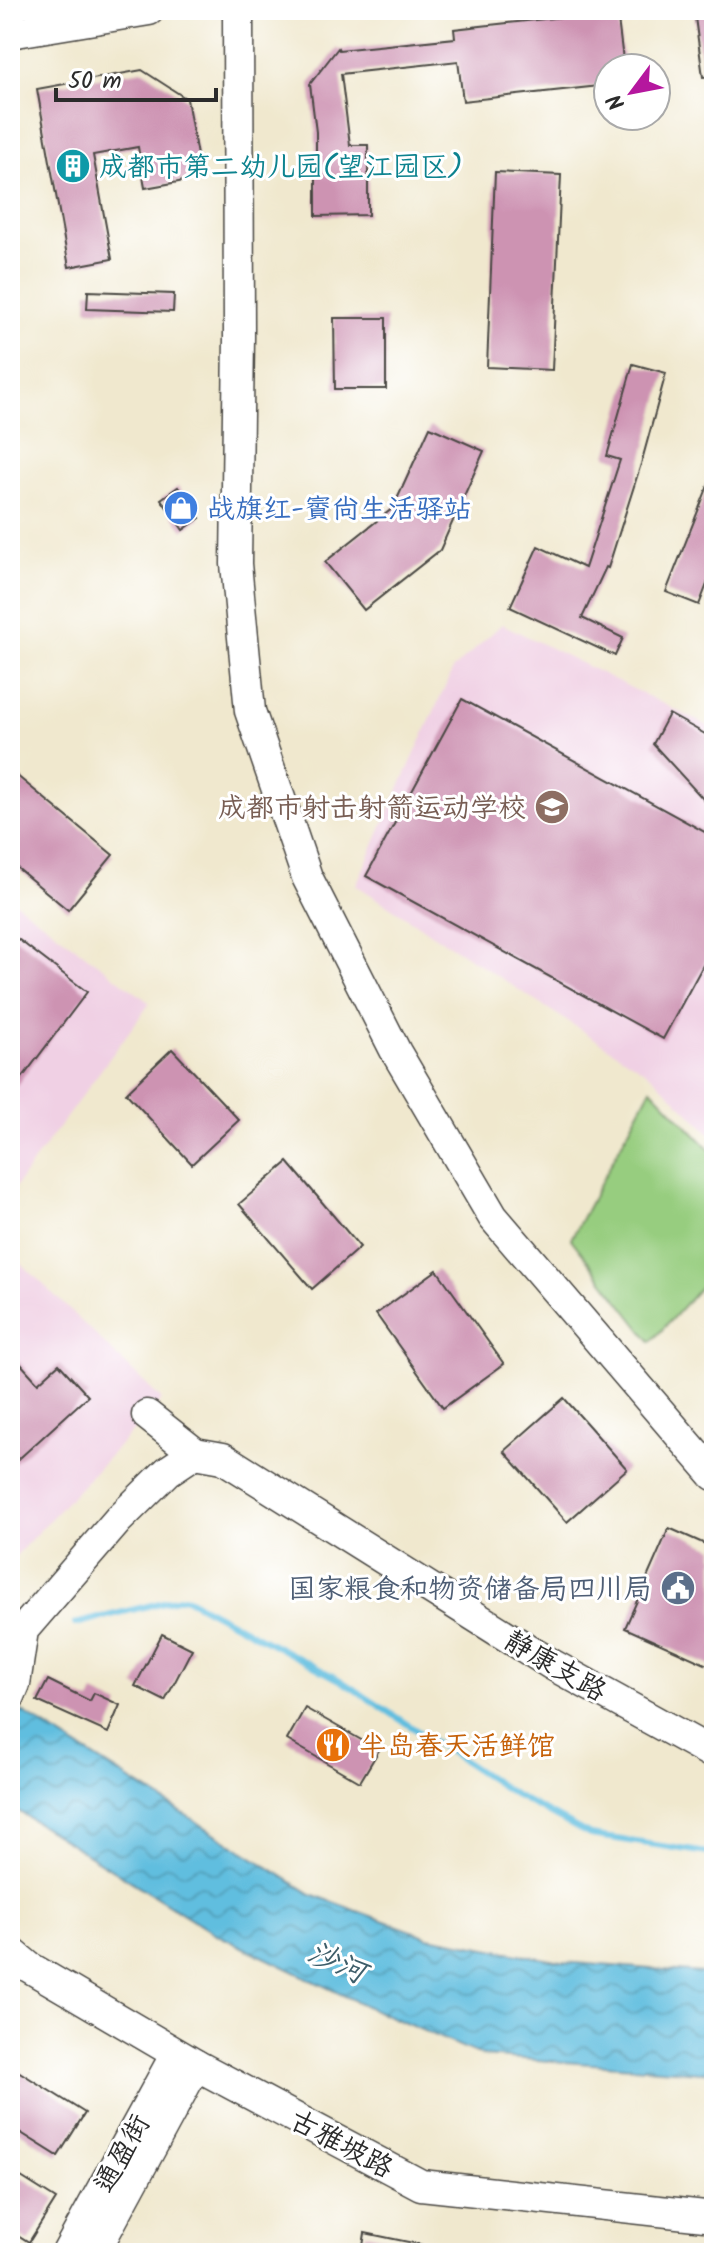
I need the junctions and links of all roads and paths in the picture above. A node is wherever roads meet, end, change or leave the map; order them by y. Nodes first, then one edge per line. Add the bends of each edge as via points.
1 (149, 10) edge
2 (238, 10) edge
3 (10, 33) edge
4 (147, 1415) dead end
5 (195, 1453) junction
6 (714, 1475) edge
7 (10, 1696) edge
8 (714, 1754) edge
9 (10, 1951) edge
10 (186, 2059) junction
11 (714, 2217) edge
12 (67, 2253) edge
13 (94, 2253) edge

1 - 3 street
2 - 6 street via 236,564 250,711 307,877 396,1052 493,1217
4 - 5 street, 静康支路
5 - 7 street via 168,1471 118,1520 21,1642
5 - 8 street, 静康支路 via 223,1458 551,1664
9 - 10 street, 古雅坡路
10 - 11 street, 古雅坡路 via 421,2185
10 - 12 street, 通盈街
10 - 13 street, 通盈街

